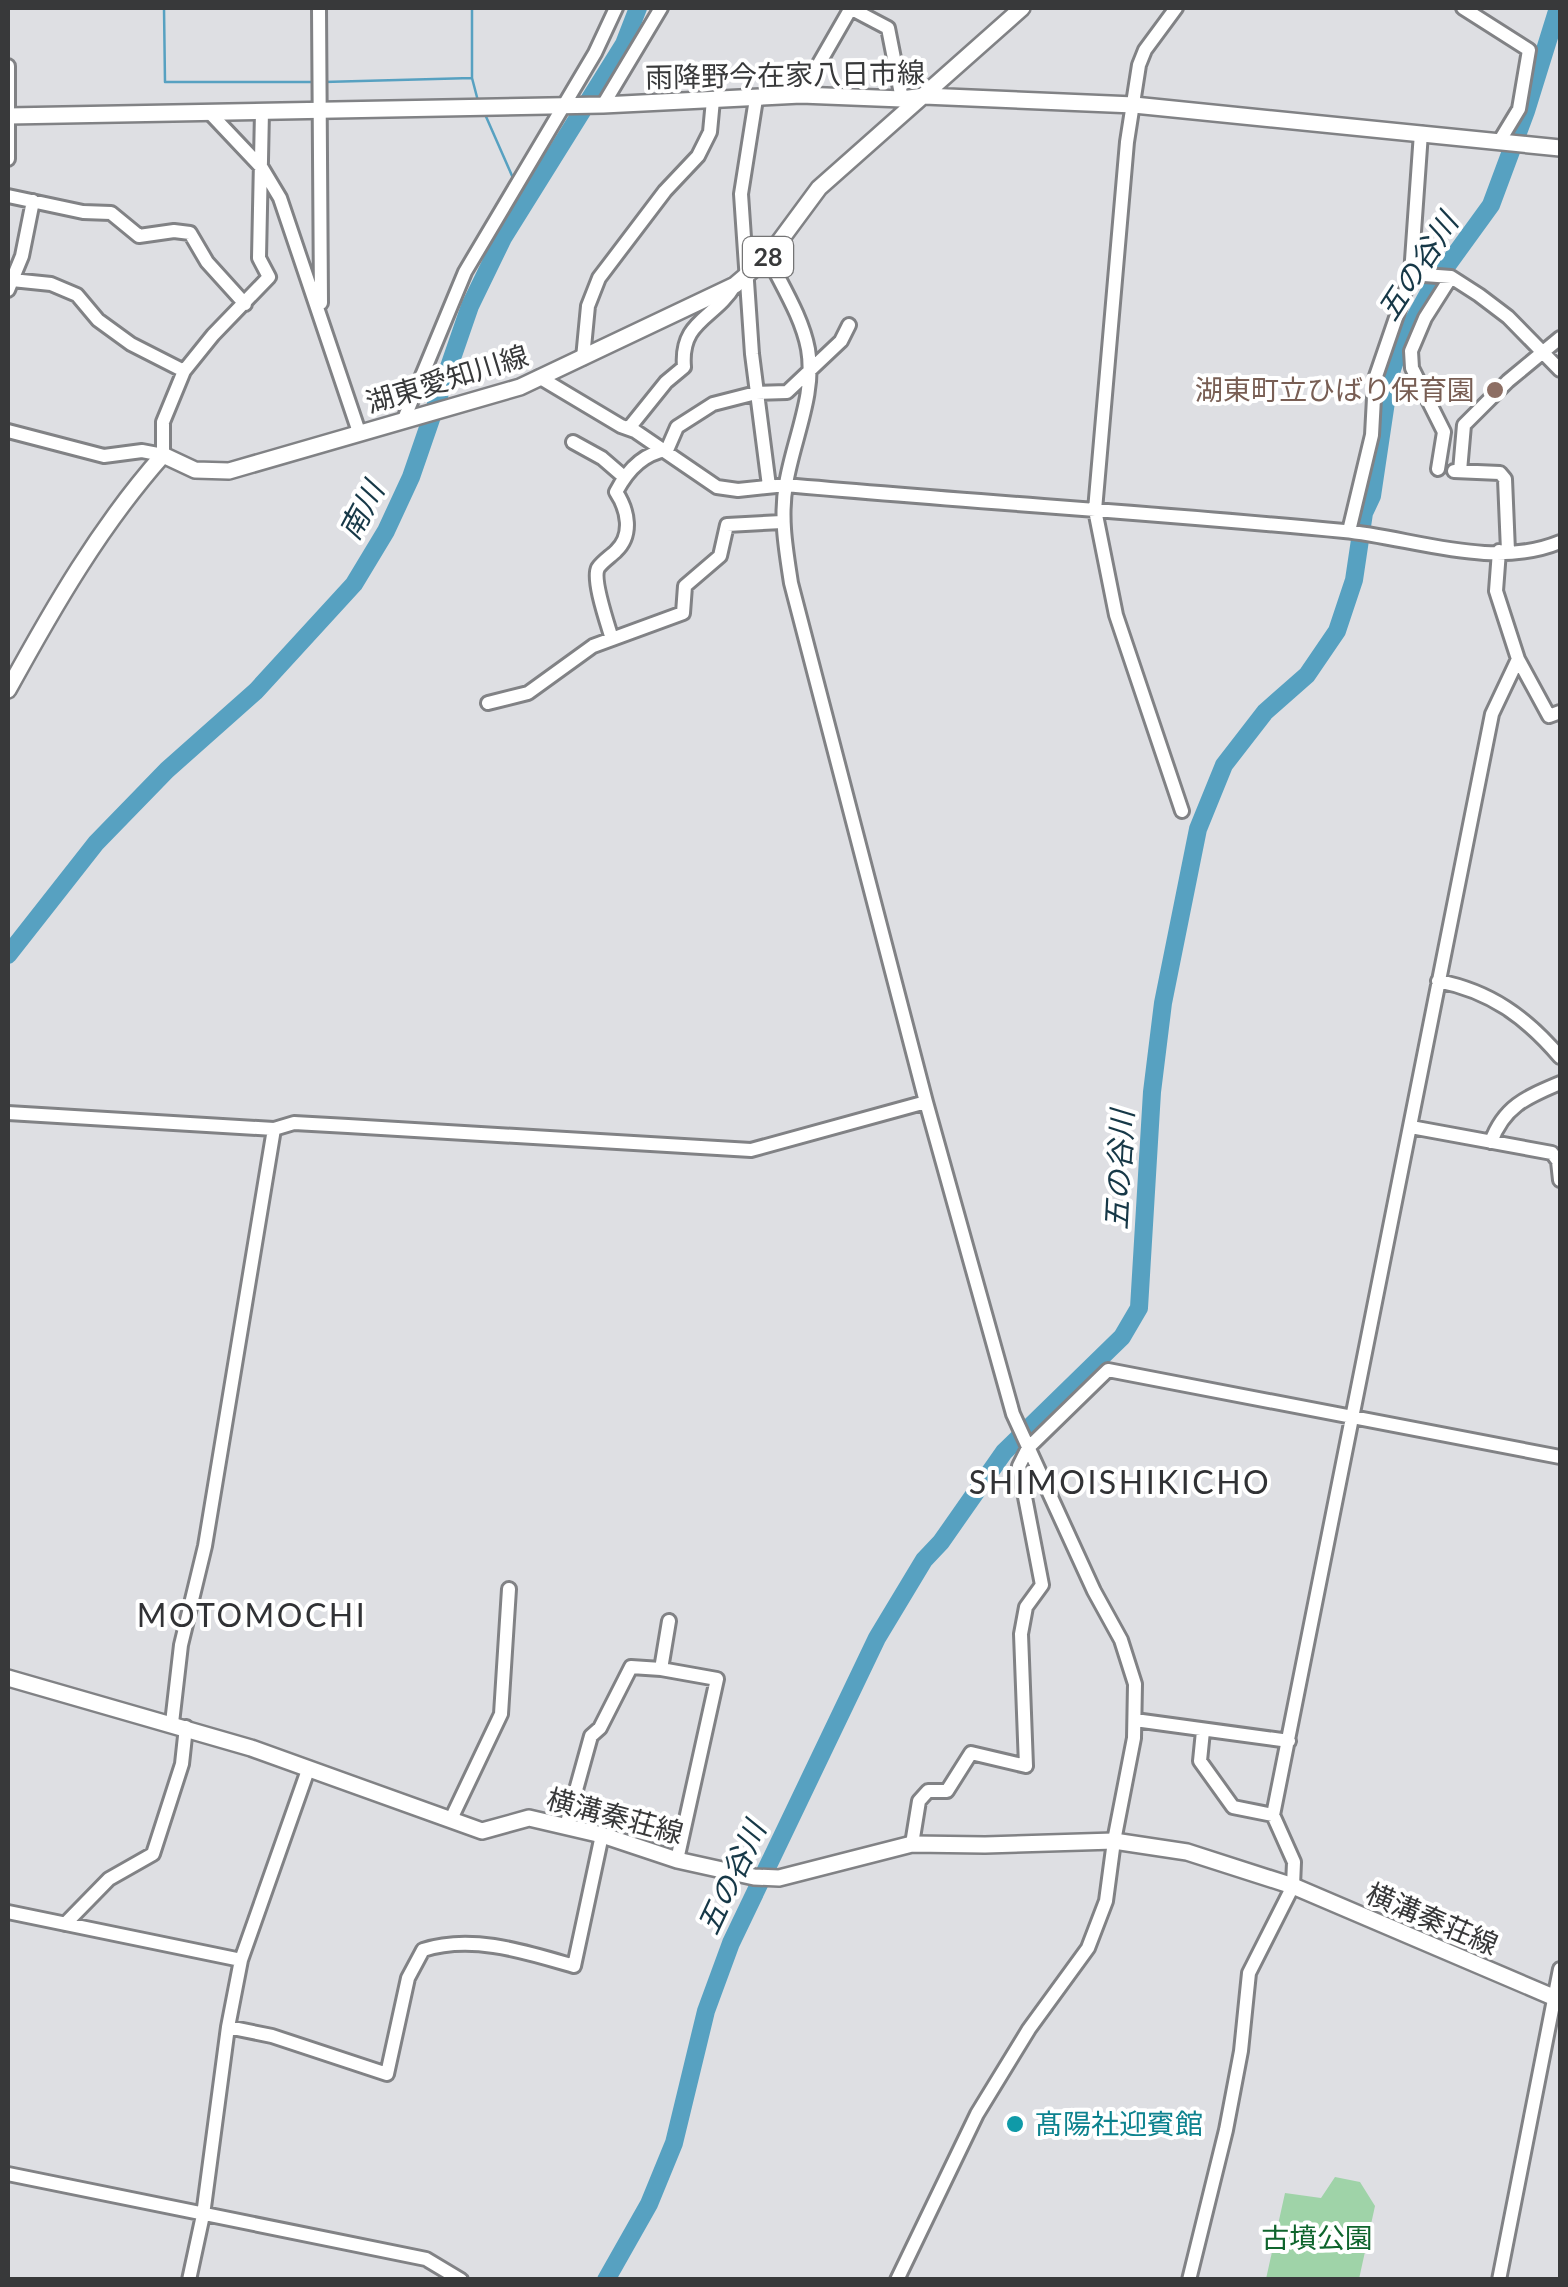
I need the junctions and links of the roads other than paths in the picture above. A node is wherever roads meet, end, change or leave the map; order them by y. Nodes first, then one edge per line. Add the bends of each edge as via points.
1 (319, 8) edge
2 (616, 8) edge
3 (661, 8) edge
4 (851, 8) edge
5 (1022, 8) edge
6 (1176, 8) edge
7 (1463, 8) edge
8 (8, 66) edge
9 (801, 95) junction
10 (924, 96) junction
11 (902, 98) junction
12 (756, 99) junction
13 (713, 100) junction
14 (568, 105) junction
15 (603, 105) junction
16 (1134, 105) junction
17 (319, 110) junction
18 (262, 111) junction
19 (210, 112) junction
20 (8, 116) edge
21 (1421, 133) junction
22 (1498, 142) junction
23 (1560, 148) edge
24 (8, 159) edge
25 (262, 168) junction
26 (8, 196) edge
27 (33, 201) junction
28 (768, 257) junction
29 (1417, 274) junction
30 (1451, 278) junction
31 (741, 280) junction
32 (10, 285) edge
33 (245, 304) junction
34 (321, 315) junction
35 (848, 326) dead end
36 (1560, 338) edge
37 (1543, 354) junction
38 (583, 358) junction
39 (808, 370) junction
40 (1560, 370) edge
41 (184, 371) junction
42 (539, 377) junction
43 (756, 393) junction
44 (410, 418) junction
45 (629, 428) junction
46 (8, 431) edge
47 (359, 432) junction
48 (573, 442) dead end
49 (660, 450) junction
50 (163, 455) junction
51 (1450, 471) junction
52 (624, 477) junction
53 (786, 485) junction
54 (769, 486) junction
55 (1095, 510) junction
56 (782, 522) junction
57 (1349, 531) junction
58 (1560, 542) edge
59 (1503, 551) junction
60 (612, 639) junction
61 (1518, 660) junction
62 (8, 690) edge
63 (488, 703) dead end
64 (1560, 712) edge
65 (1182, 811) dead end
66 (1438, 980) junction
67 (1560, 1056) edge
68 (1560, 1083) edge
69 (926, 1102) junction
70 (8, 1113) edge
71 (1411, 1127) junction
72 (274, 1128) junction
73 (1491, 1142) junction
74 (1560, 1180) edge
75 (1352, 1418) junction
76 (1028, 1448) junction
77 (1560, 1457) edge
78 (509, 1590) dead end
79 (669, 1621) dead end
80 (661, 1668) junction
81 (8, 1678) edge
82 (1135, 1720) junction
83 (179, 1725) junction
84 (1203, 1731) junction
85 (1289, 1741) junction
86 (308, 1770) junction
87 (1273, 1816) junction
88 (451, 1819) junction
89 (566, 1826) junction
90 (602, 1836) junction
91 (1114, 1841) junction
92 (912, 1844) junction
93 (677, 1860) junction
94 (1293, 1886) junction
95 (8, 1912) edge
96 (65, 1924) junction
97 (241, 1960) junction
98 (1560, 1969) edge
99 (1558, 1999) edge
100 (228, 2027) junction
101 (8, 2174) edge
102 (203, 2215) junction
103 (189, 2280) edge
104 (461, 2280) edge
105 (897, 2280) edge
106 (1189, 2280) edge
107 (1499, 2280) edge

1 - 17 street
2 - 14 street
3 - 15 street
4 - 9 street
4 - 11 street via 888,28
5 - 10 main road, 湖東愛知川線 / 28
6 - 16 street via 1145,50
7 - 22 street via 1529,50 1519,110
8 - 20 street
9 - 11 main road, 雨降野今在家八日市線
9 - 12 main road, 雨降野今在家八日市線
10 - 11 main road, 雨降野今在家八日市線
10 - 16 main road, 雨降野今在家八日市線
10 - 28 main road, 湖東愛知川線 / 28 via 819,188
12 - 13 main road, 雨降野今在家八日市線
12 - 31 street via 741,194
13 - 15 main road, 雨降野今在家八日市線
13 - 38 street via 710,132 698,156 599,278 588,306
14 - 15 main road, 雨降野今在家八日市線
14 - 17 main road, 雨降野今在家八日市線
14 - 44 street via 466,272
16 - 21 main road, 雨降野今在家八日市線
16 - 55 street
17 - 18 main road, 雨降野今在家八日市線
17 - 34 street
18 - 19 main road, 雨降野今在家八日市線
18 - 25 street
19 - 20 main road, 雨降野今在家八日市線
19 - 25 street
20 - 24 street
21 - 22 main road, 雨降野今在家八日市線
21 - 29 street
22 - 23 main road, 雨降野今在家八日市線
25 - 33 street via 259,258 269,276
25 - 34 street via 280,198
26 - 27 street
27 - 32 street
27 - 33 street via 111,213 139,236 190,233
28 - 31 main road, 湖東愛知川線 / 28
28 - 39 street via 800,326
29 - 30 street
29 - 57 street via 1375,379 1372,435
30 - 37 street via 1508,317
30 - 51 street via 1411,351 1412,368 1444,432
31 - 38 main road, 湖東愛知川線 / 28
31 - 43 street
31 - 45 street via 688,331 684,366
32 - 41 street via 52,284 77,295 131,344
33 - 41 street
34 - 47 street
35 - 39 street
36 - 37 street
37 - 40 street
37 - 51 street via 1464,425
38 - 42 main road, 湖東愛知川線 / 28
39 - 43 street via 786,392
39 - 53 street
41 - 50 street via 163,422
42 - 44 main road, 湖東愛知川線 / 28
42 - 45 street
43 - 49 street via 713,404 677,427 667,450
43 - 54 street
44 - 47 main road, 湖東愛知川線 / 28
45 - 49 street
46 - 50 street via 104,456
47 - 50 main road, 湖東愛知川線 / 28 via 229,471 195,470
48 - 52 street
49 - 52 street
49 - 54 street via 718,488
50 - 62 main road via 65,586
51 - 59 street via 1500,472 1505,479
52 - 60 street via 616,492 626,538 598,567 596,579
53 - 54 street
53 - 55 street
53 - 56 street
55 - 57 street
55 - 65 street via 1116,615
56 - 60 street via 727,524 720,556 685,586 683,613
56 - 69 street via 791,583
57 - 59 street via 1455,552
58 - 59 street
59 - 61 street via 1496,592
60 - 63 street via 528,693
61 - 64 street via 1549,716
61 - 66 street via 1492,714
66 - 67 street via 1502,1003
66 - 71 street
68 - 73 street via 1515,1103
69 - 72 street via 751,1150 294,1123
69 - 76 street
70 - 72 street
71 - 73 street
71 - 75 street
72 - 83 street via 205,1546 181,1644
73 - 74 street via 1552,1153
75 - 76 street via 1108,1370
75 - 77 street
75 - 85 street
76 - 82 street via 1121,1640 1136,1684
76 - 92 street via 1019,1466 1042,1585 1026,1607 1021,1634 1026,1766 971,1753 947,1790 928,1792 919,1801
78 - 88 street via 501,1714
79 - 80 street
80 - 89 street via 631,1666 591,1736
80 - 93 street via 717,1679
81 - 83 main road, 横溝秦荘線
82 - 84 street
82 - 91 street
83 - 86 main road, 横溝秦荘線
83 - 96 street via 187,1744 153,1854 109,1879
84 - 85 street
84 - 87 street via 1200,1761 1233,1806
85 - 87 street
86 - 88 main road, 横溝秦荘線
86 - 97 street
87 - 94 street via 1294,1862
88 - 89 main road, 横溝秦荘線 via 482,1831 529,1818
89 - 90 main road, 横溝秦荘線
90 - 93 main road, 横溝秦荘線
90 - 100 street via 574,1966 459,1942 423,1950 408,1978 387,2074
91 - 92 main road, 横溝秦荘線
91 - 94 main road, 横溝秦荘線 via 1187,1852
91 - 105 street via 1106,1902 1088,1948 976,2114
92 - 93 main road, 横溝秦荘線 via 778,1878
94 - 99 main road, 横溝秦荘線
94 - 106 street via 1249,1973 1242,2051
95 - 96 street
96 - 97 street
97 - 100 street
98 - 99 street
99 - 107 street
100 - 102 street
101 - 102 street
102 - 103 street
102 - 104 street via 426,2259

